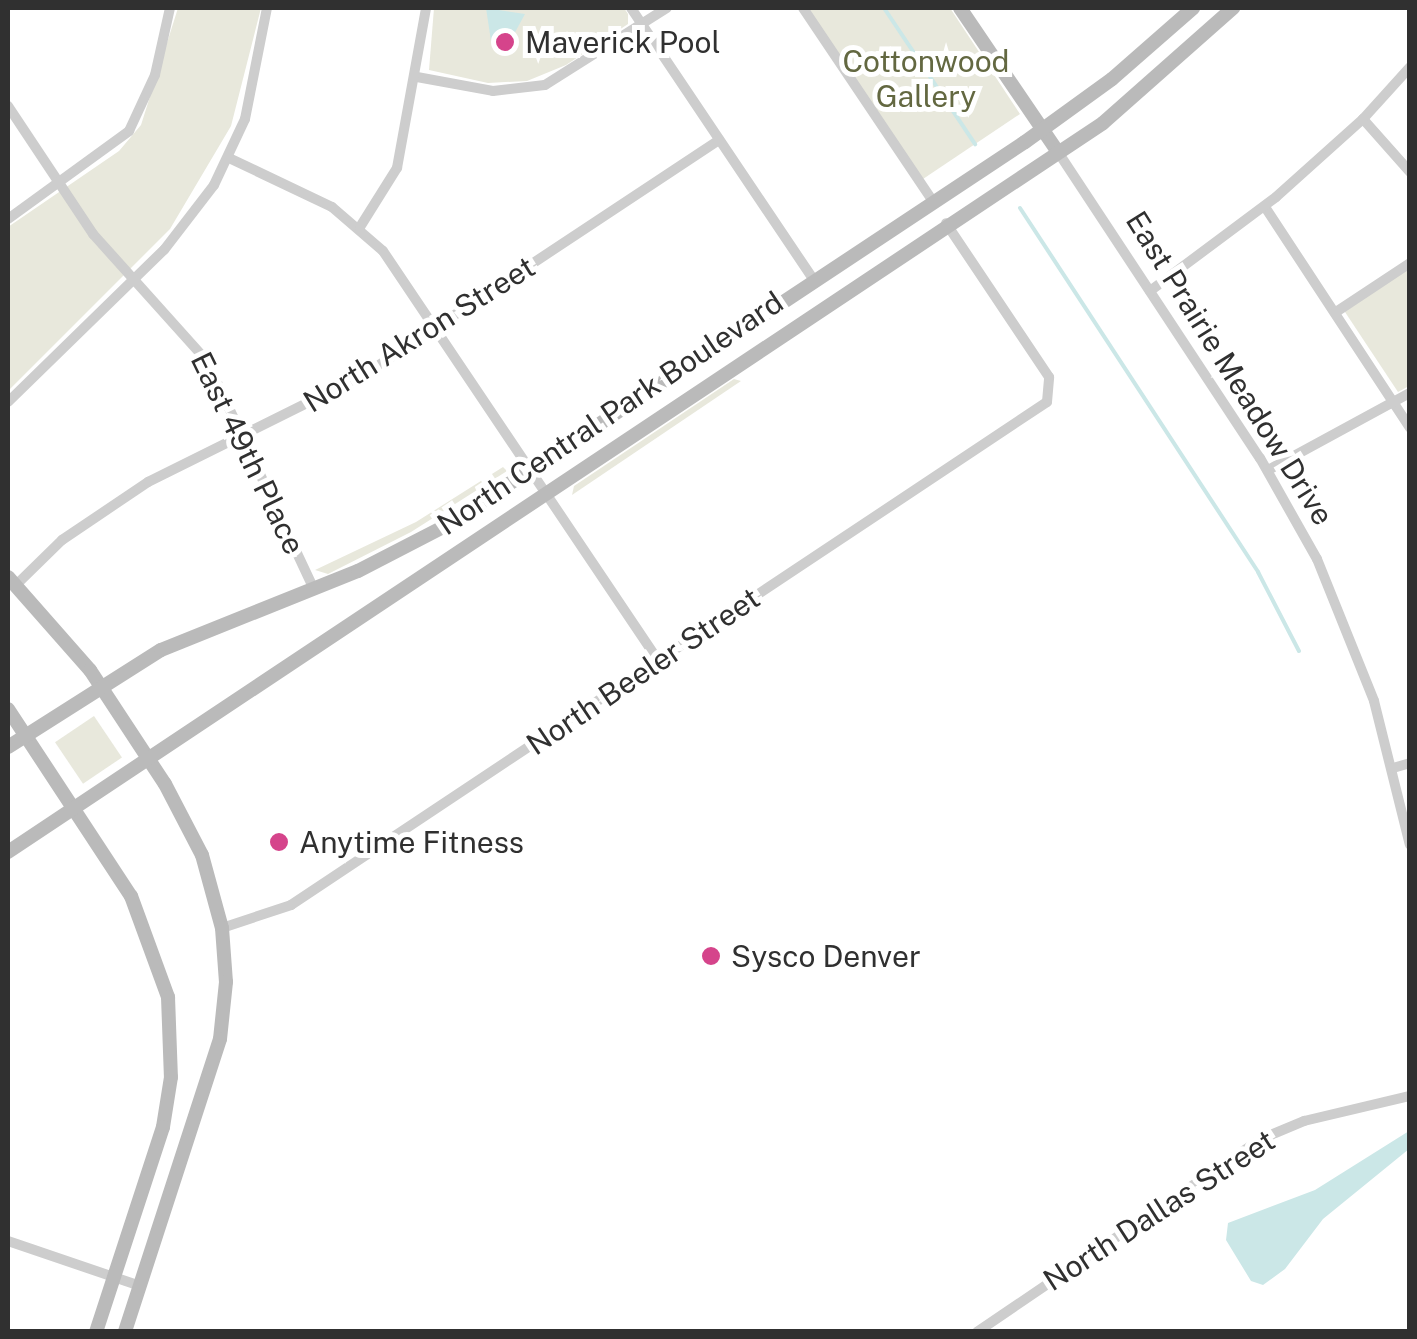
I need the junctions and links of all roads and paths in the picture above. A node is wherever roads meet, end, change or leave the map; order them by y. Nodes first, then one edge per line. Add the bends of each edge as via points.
1 (170, 8) edge
2 (268, 8) edge
3 (426, 8) edge
4 (631, 8) edge
5 (667, 8) edge
6 (804, 8) edge
7 (960, 8) edge
8 (1193, 8) edge
9 (1233, 8) edge
10 (642, 24) junction
11 (1410, 67) edge
12 (417, 77) junction
13 (8, 106) edge
14 (1364, 119) junction
15 (1042, 128) junction
16 (719, 140) junction
17 (1058, 152) junction
18 (229, 158) junction
19 (1410, 172) edge
20 (60, 185) junction
21 (934, 203) junction
22 (1265, 206) junction
23 (8, 219) edge
24 (946, 223) junction
25 (360, 227) junction
26 (1410, 263) edge
27 (134, 279) junction
28 (815, 282) junction
29 (1150, 291) junction
30 (1336, 312) junction
31 (436, 328) junction
32 (1410, 393) edge
33 (8, 402) edge
34 (1394, 402) junction
35 (1410, 428) edge
36 (243, 435) junction
37 (531, 470) junction
38 (1268, 470) junction
39 (544, 490) junction
40 (12, 581) edge
41 (314, 588) junction
42 (658, 661) junction
43 (102, 688) junction
44 (8, 709) edge
45 (26, 736) junction
46 (8, 747) edge
47 (151, 761) junction
48 (1410, 764) edge
49 (1393, 768) junction
50 (75, 810) junction
51 (1410, 845) edge
52 (8, 852) edge
53 (222, 928) junction
54 (1410, 1096) edge
55 (8, 1242) edge
56 (114, 1277) junction
57 (140, 1286) junction
58 (96, 1332) edge
59 (125, 1332) edge
60 (977, 1332) edge

1 - 20 street via 155,76 129,131
2 - 18 street via 256,80
3 - 12 street
4 - 10 street
5 - 10 street
6 - 21 street
7 - 15 main road, East Prairie Meadow Drive
8 - 15 main road, North Central Park Boulevard via 1112,79
9 - 17 main road, North Central Park Boulevard via 1161,77
10 - 12 street via 568,74 531,88 492,91
10 - 16 street
11 - 14 street
12 - 25 street via 397,168
13 - 20 street, East 49th Place
14 - 19 street
14 - 22 street
15 - 17 main road, East Prairie Meadow Drive
15 - 21 main road, North Central Park Boulevard
16 - 28 street
16 - 31 street, North Akron Street
17 - 24 main road, North Central Park Boulevard
17 - 29 street, East Prairie Meadow Drive
18 - 25 street
18 - 27 street via 192,215
20 - 23 street
20 - 27 street, East 49th Place
21 - 28 main road, North Central Park Boulevard
22 - 29 street
22 - 30 street
24 - 39 main road, North Central Park Boulevard
24 - 42 street, North Beeler Street via 1049,377 1052,393 1043,406
25 - 31 street
26 - 30 street
27 - 33 street
27 - 36 street, East 49th Place via 199,349
28 - 37 main road, North Central Park Boulevard
29 - 38 street, East Prairie Meadow Drive
30 - 34 street
31 - 36 street, North Akron Street via 338,390
31 - 37 street
32 - 34 street
34 - 35 street
34 - 38 street
36 - 40 street, North Akron Street via 148,482
36 - 41 street, East 49th Place
37 - 39 street
37 - 41 main road, North Central Park Boulevard via 430,536
38 - 49 street, East Prairie Meadow Drive via 1341,612
39 - 42 street
39 - 47 main road, North Central Park Boulevard via 292,656
40 - 43 main road
41 - 43 main road, North Central Park Boulevard via 183,639
42 - 53 street, North Beeler Street via 291,904
43 - 45 main road, North Central Park Boulevard
43 - 47 main road
44 - 45 main road
45 - 46 main road, North Central Park Boulevard
45 - 50 main road
47 - 50 main road, North Central Park Boulevard
47 - 53 main road via 202,854
48 - 49 street
49 - 51 street, East Prairie Meadow Drive
50 - 52 main road, North Central Park Boulevard
50 - 56 main road via 148,929 171,1021 163,1127
53 - 57 main road via 220,1040
54 - 60 street, North Dallas Street via 1304,1121 1261,1139
55 - 56 street
56 - 57 street
56 - 58 main road
57 - 59 main road

